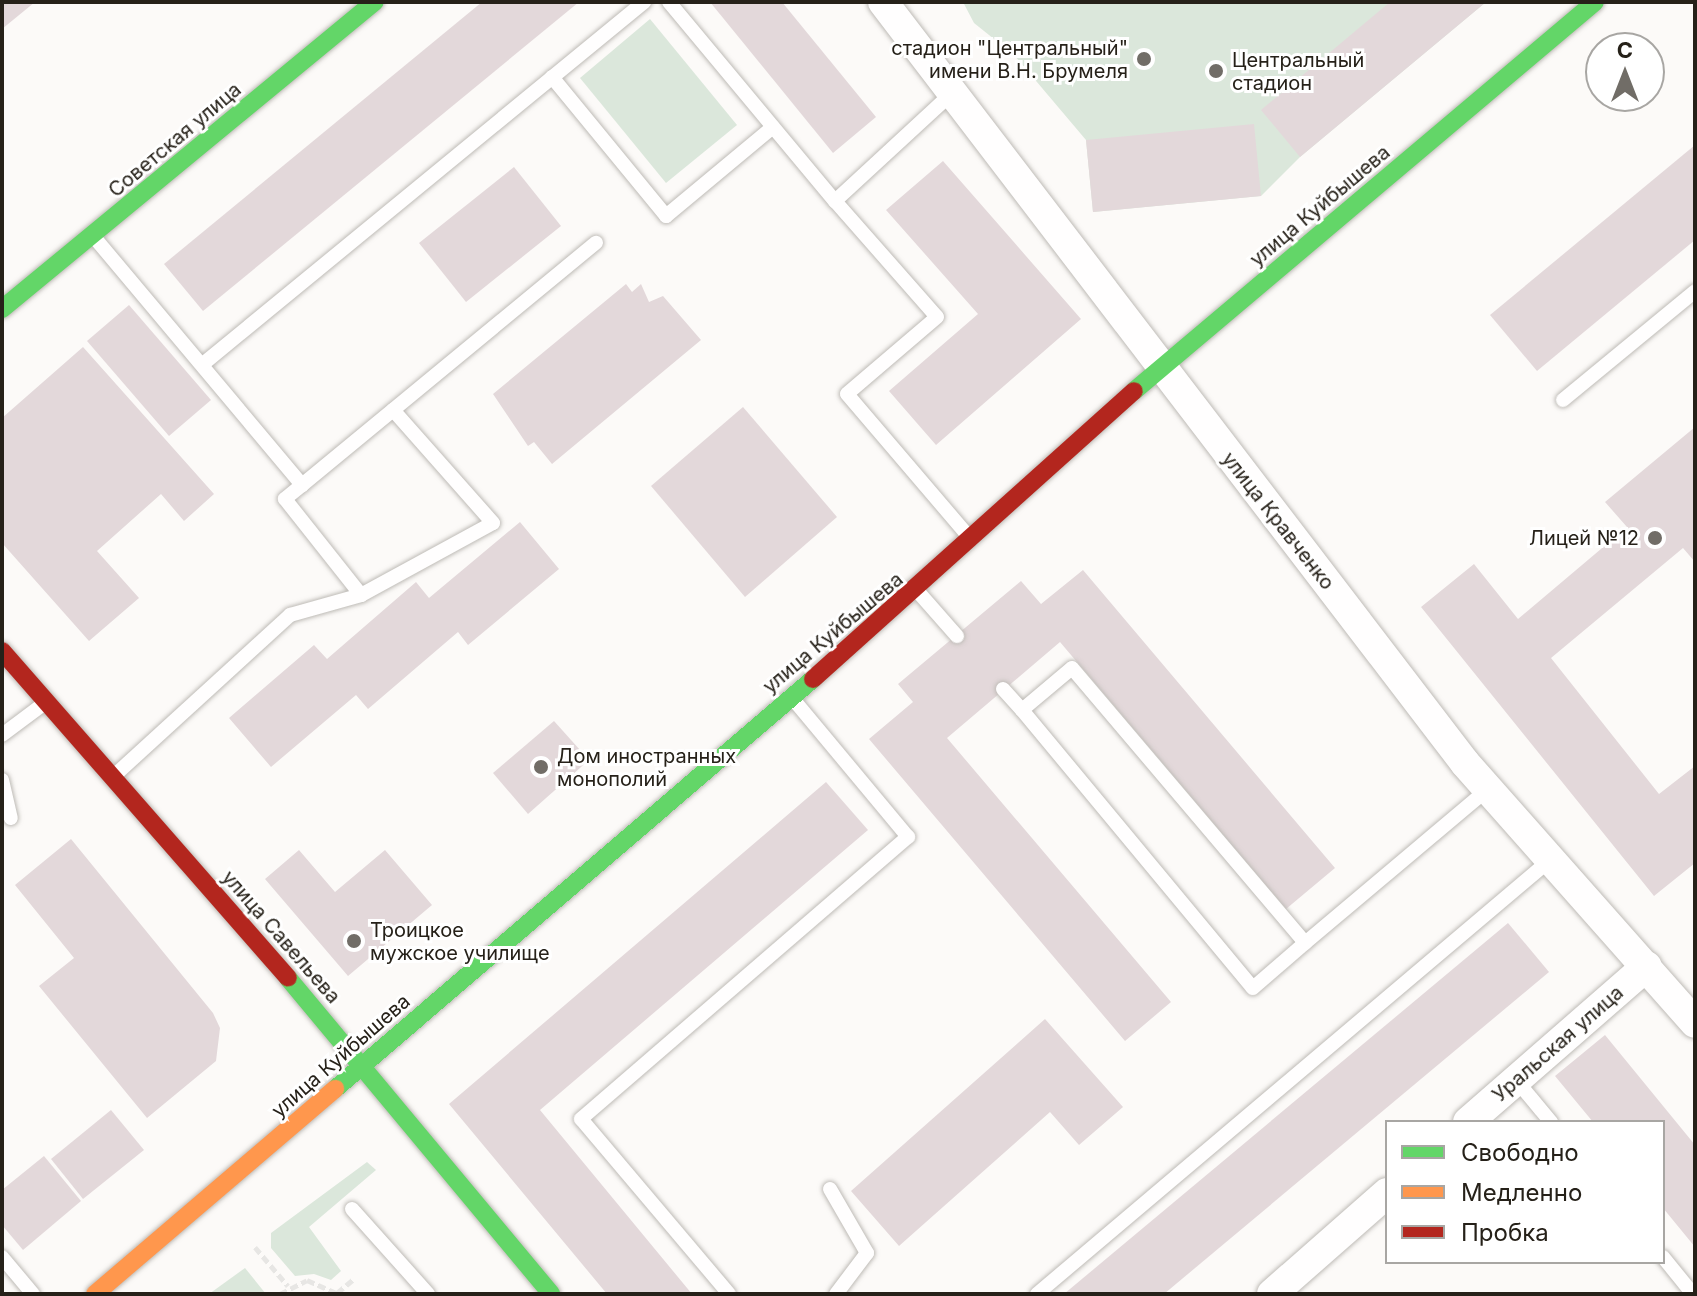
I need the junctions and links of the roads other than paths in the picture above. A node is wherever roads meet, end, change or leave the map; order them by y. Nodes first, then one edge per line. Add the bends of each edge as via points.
1 (375, 2) edge
2 (644, 2) edge
3 (669, 2) edge
4 (883, 2) edge
5 (1595, 2) edge
6 (552, 77) junction
7 (951, 94) junction
8 (773, 127) junction
9 (835, 201) junction
10 (93, 237) junction
11 (596, 243) dead end
12 (1695, 291) edge
13 (2, 309) edge
14 (203, 364) junction
15 (1159, 368) junction
16 (1563, 400) dead end
17 (393, 410) junction
18 (302, 485) junction
19 (972, 541) junction
20 (917, 590) junction
21 (361, 595) junction
22 (957, 636) dead end
23 (2, 651) edge
24 (1003, 689) dead end
25 (791, 696) junction
26 (45, 703) junction
27 (1022, 710) junction
28 (2, 735) edge
29 (113, 777) junction
30 (2, 780) edge
31 (1488, 789) junction
32 (11, 818) dead end
33 (1550, 860) junction
34 (1305, 943) junction
35 (1647, 966) junction
36 (1695, 1023) edge
37 (364, 1066) junction
38 (1516, 1080) junction
39 (1470, 1120) edge
40 (1549, 1120) edge
41 (830, 1189) dead end
42 (1385, 1195) edge
43 (352, 1209) dead end
44 (2, 1257) edge
45 (1665, 1259) edge
46 (33, 1294) edge
47 (95, 1294) edge
48 (428, 1294) edge
49 (551, 1294) edge
50 (729, 1294) edge
51 (836, 1294) edge
52 (1037, 1294) edge
53 (1272, 1294) edge
54 (1693, 1294) edge

1 - 10 main road, Советская улица
2 - 6 lane
3 - 8 lane
4 - 7 street, улица Кравченко
5 - 15 main road, улица Куйбышева
6 - 8 lane via 666,216
6 - 14 lane
7 - 9 lane
7 - 15 street, улица Кравченко
8 - 9 lane
9 - 19 lane via 937,317 847,394
10 - 13 main road, Советская улица
10 - 14 lane
11 - 17 lane
12 - 16 lane
14 - 18 lane
15 - 19 main road, улица Куйбышева
15 - 31 street, улица Кравченко
17 - 18 lane
17 - 21 lane via 493,523
18 - 21 lane via 285,499
19 - 20 main road, улица Куйбышева
20 - 22 lane
20 - 25 main road, улица Куйбышева
21 - 29 lane via 290,615
23 - 26 main road, улица Савельева
24 - 27 lane
25 - 37 main road, улица Куйбышева
25 - 50 lane via 908,837 581,1119
26 - 28 lane
26 - 29 main road, улица Савельева
27 - 34 lane via 1072,668
27 - 34 lane via 1253,988
29 - 37 main road, улица Савельева
30 - 32 lane
31 - 33 street, улица Кравченко
31 - 34 lane
33 - 35 street, улица Кравченко
33 - 52 lane
35 - 36 street, улица Кравченко
35 - 38 street, Уральская улица
37 - 47 main road, улица Куйбышева
37 - 49 main road, улица Савельева
38 - 39 street, Уральская улица
38 - 40 lane
41 - 51 lane via 867,1253
42 - 53 street
43 - 48 lane
44 - 46 lane
45 - 54 lane

